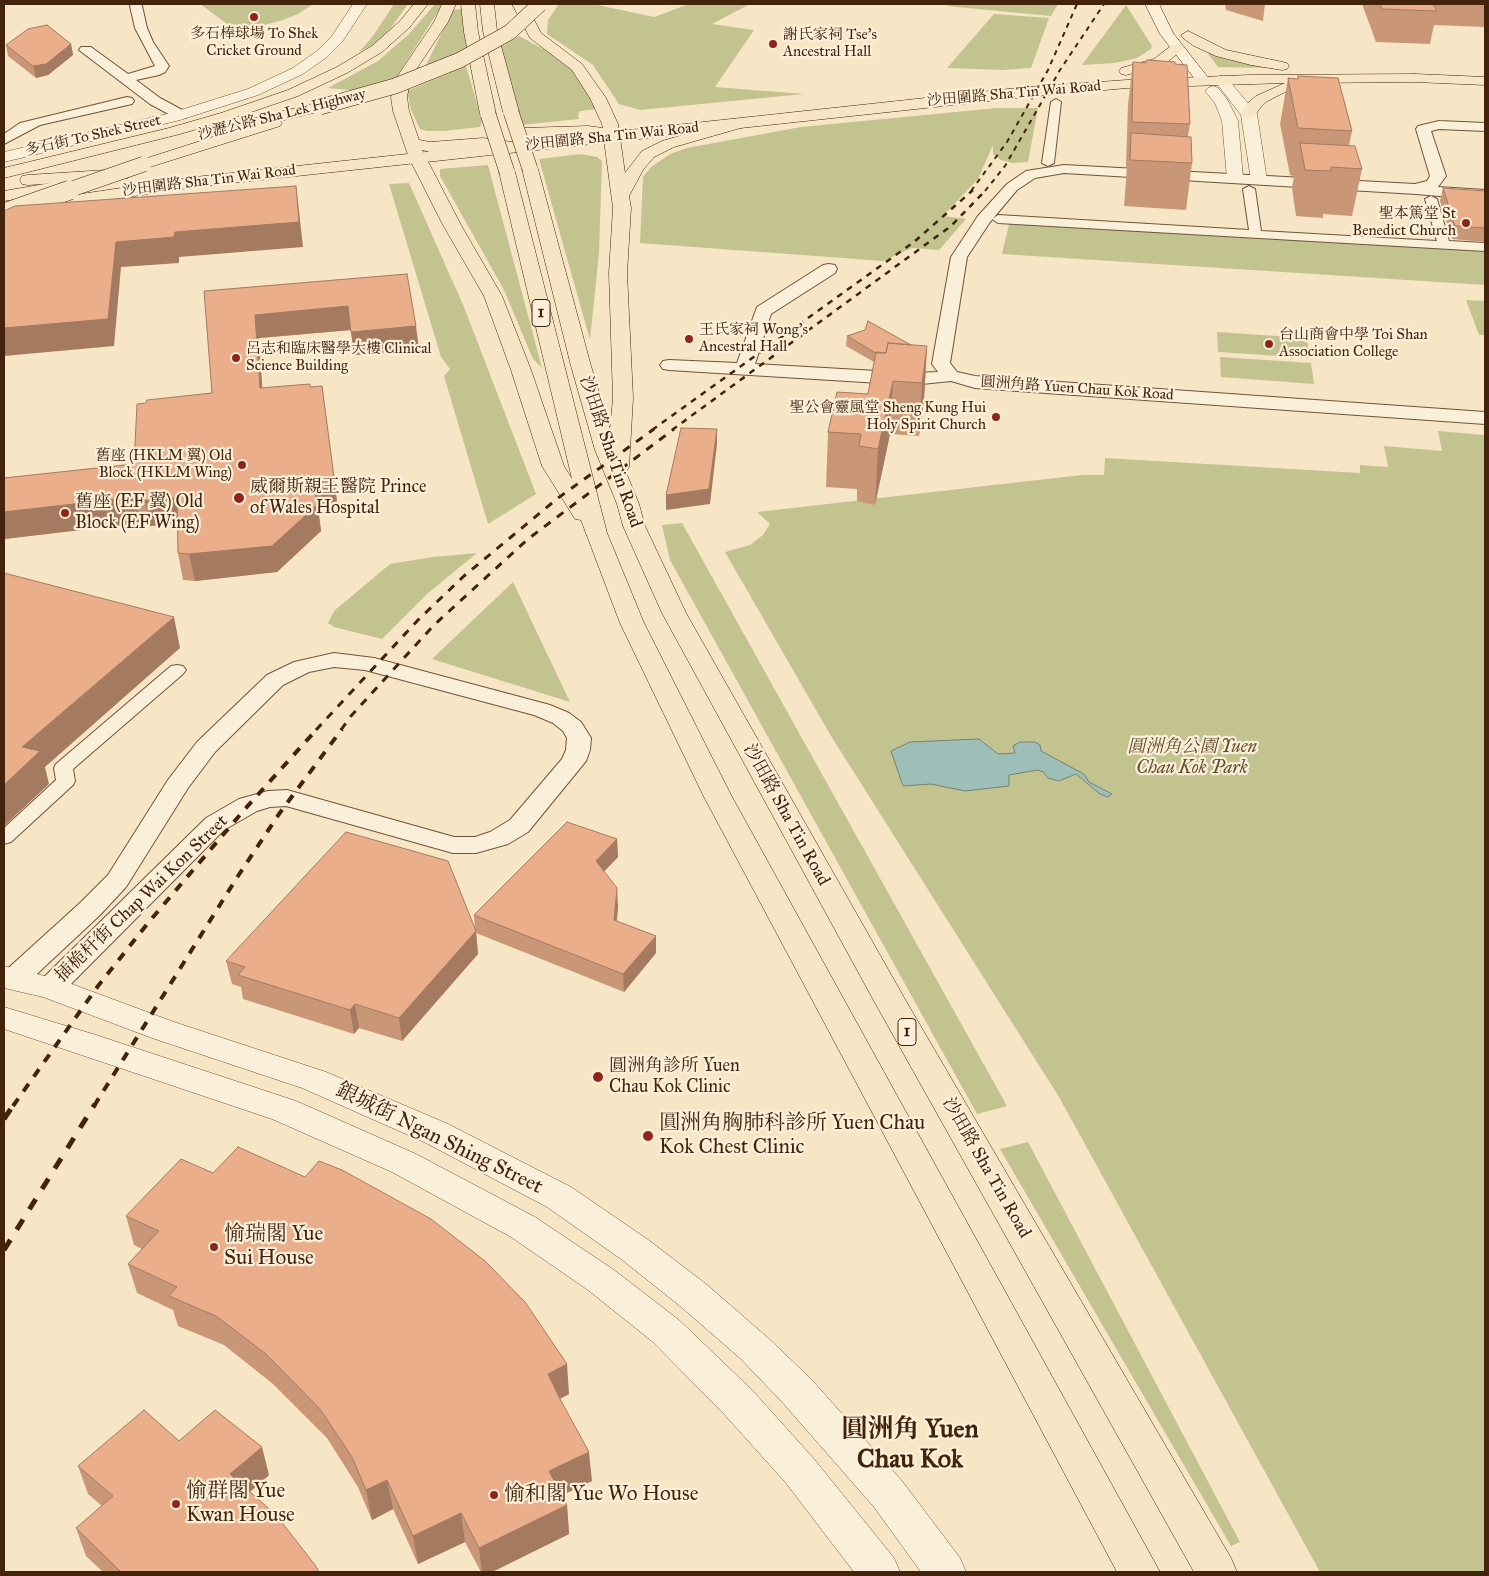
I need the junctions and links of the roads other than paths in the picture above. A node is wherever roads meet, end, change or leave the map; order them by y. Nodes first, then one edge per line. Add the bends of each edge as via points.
1 (360, 4) edge
2 (420, 4) edge
3 (449, 4) edge
4 (468, 4) edge
5 (487, 4) edge
6 (519, 4) edge
7 (540, 4) edge
8 (1152, 4) edge
9 (136, 6) dead end
10 (1184, 29) joint
11 (1177, 48) junction
12 (86, 50) dead end
13 (1304, 70) junction
14 (1209, 72) junction
15 (1485, 72) edge
16 (1100, 76) junction
17 (1324, 78) junction
18 (125, 79) junction
19 (1485, 81) edge
20 (127, 101) dead end
21 (1056, 102) dead end
22 (320, 108) junction
23 (1249, 114) junction
24 (181, 115) junction
25 (738, 124) junction
26 (1485, 127) edge
27 (611, 131) junction
28 (6, 139) edge
29 (368, 148) dead end
30 (414, 151) junction
31 (10, 156) edge
32 (270, 158) dead end
33 (1048, 164) dead end
34 (155, 171) junction
35 (4, 172) edge
36 (1235, 178) junction
37 (4, 183) edge
38 (1254, 184) junction
39 (1416, 189) junction
40 (621, 194) junction
41 (1485, 195) edge
42 (4, 196) edge
43 (1431, 199) dead end
44 (4, 212) edge
45 (998, 219) dead end
46 (1256, 234) junction
47 (1444, 245) junction
48 (1485, 247) edge
49 (829, 269) dead end
50 (668, 365) dead end
51 (744, 369) junction
52 (951, 376) junction
53 (1485, 418) edge
54 (619, 481) junction
55 (596, 533) junction
56 (177, 670) dead end
57 (4, 838) edge
58 (7, 982) edge
59 (50, 988) junction
60 (8, 1024) edge
61 (879, 1572) edge
62 (945, 1572) edge
63 (1139, 1572) edge
64 (1216, 1572) edge

1 - 24 street, 多石街 To Shek Street via 337,39 312,62 254,92
2 - 35 main road, 沙瀝公路 Sha Lek Highway via 396,33 372,52 293,93 204,122
3 - 30 main road via 441,22 404,77 400,89 401,112
4 - 55 main road, 沙田路 Sha Tin Road / 1, bridge via 488,114 507,172
5 - 54 main road, 沙田路 Sha Tin Road / 1, bridge via 490,31 511,112 530,169 581,366 606,450
6 - 27 main road via 534,35 577,67 598,98
7 - 22 main road, 沙瀝公路 Sha Lek Highway, bridge via 510,32 460,60 395,86
8 - 11 street
9 - 18 street via 147,42 162,66 154,72
10 - 13 main road via 1209,48 1235,57
10 - 14 street
11 - 14 street
11 - 16 main road via 1160,62
12 - 18 street, 多石街 To Shek Street
13 - 14 main road, 沙田圍路 Sha Tin Wai Road
13 - 15 main road, 沙田圍路 Sha Tin Wai Road
14 - 16 main road, 沙田圍路 Sha Tin Wai Road
14 - 17 main road, 沙田圍路 Sha Tin Wai Road
14 - 23 street
14 - 25 main road, 沙田圍路 Sha Tin Wai Road
14 - 36 street via 1230,121
16 - 27 main road, 沙田圍路 Sha Tin Wai Road via 904,93
17 - 19 main road, 沙田圍路 Sha Tin Wai Road
17 - 23 main road via 1273,92 1252,106
18 - 24 street, 多石街 To Shek Street via 154,101
20 - 28 street via 36,122
21 - 33 street
22 - 37 main road, 沙瀝公路 Sha Lek Highway
22 - 44 main road, bridge
23 - 38 street
24 - 31 street, 多石街 To Shek Street
25 - 27 main road, 沙田圍路 Sha Tin Wai Road
25 - 40 main road via 668,144 648,154
26 - 39 street via 1439,125 1423,129 1438,176 1433,184
27 - 30 main road, 沙田圍路 Sha Tin Wai Road via 512,147
27 - 30 main road, 沙田圍路 Sha Tin Wai Road via 608,134 524,133
27 - 40 main road
28 - 31 street
29 - 30 main road, 沙田圍路 Sha Tin Wai Road
30 - 44 main road, 沙田圍路 Sha Tin Wai Road via 164,185
30 - 55 main road via 493,296 553,466
32 - 34 main road, 沙田圍路 Sha Tin Wai Road
34 - 37 main road
34 - 42 main road, 沙田圍路 Sha Tin Wai Road
36 - 38 street
36 - 52 street via 1064,170 1023,178 984,219 959,257 941,364
38 - 39 street
38 - 46 street
39 - 41 street
40 - 54 main road via 618,273 623,398
43 - 47 street
45 - 46 street
46 - 47 street
47 - 48 street
49 - 51 street via 763,311
50 - 51 street, 圓洲角路 Yuen Chau Kok Road
51 - 52 street, 圓洲角路 Yuen Chau Kok Road via 912,379
52 - 53 street, 圓洲角路 Yuen Chau Kok Road via 975,382
54 - 64 main road, 沙田路 Sha Tin Road / 1 via 634,526 674,613 733,722
55 - 63 main road, 沙田路 Sha Tin Road / 1 via 648,657 717,795
56 - 57 street via 63,768 66,781
58 - 59 street, 銀城街 Ngan Shing Street
58 - 59 street, 插桅杆街 Chap Wai Kon Street via 118,881 177,785 206,747 275,680 302,666 334,660 366,663 542,710 573,727 579,738 574,762 519,826 499,838 476,845 453,845 287,798 248,804 215,824
59 - 60 street, 插桅杆街 Chap Wai Kon Street
59 - 62 street, 銀城街 Ngan Shing Street via 162,1030 314,1080 436,1133 559,1197 634,1249 754,1348 797,1390 876,1480
60 - 61 street, 銀城街 Ngan Shing Street via 85,1043 284,1110 404,1163 523,1226 601,1280 666,1331 738,1402 800,1471

